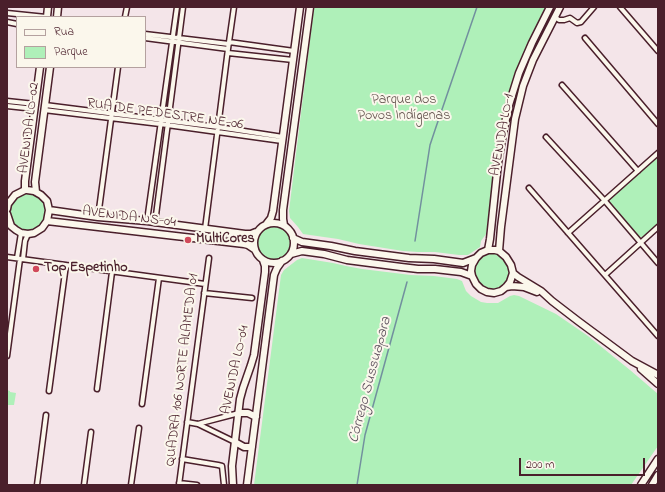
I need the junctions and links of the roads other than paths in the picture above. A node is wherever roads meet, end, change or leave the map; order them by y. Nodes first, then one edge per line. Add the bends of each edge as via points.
1 (177, 7) edge
2 (183, 7) edge
3 (234, 7) edge
4 (300, 7) edge
5 (310, 7) edge
6 (550, 7) edge
7 (560, 7) edge
8 (594, 7) edge
9 (620, 7) edge
10 (7, 13) edge
11 (37, 16) edge
12 (555, 17) junction
13 (146, 34) edge
14 (146, 38) edge
15 (585, 38) dead end
16 (172, 39) junction
17 (178, 40) junction
18 (228, 47) junction
19 (658, 50) edge
20 (294, 51) junction
21 (293, 60) junction
22 (40, 68) edge
23 (50, 68) edge
24 (118, 68) edge
25 (562, 85) dead end
26 (7, 101) edge
27 (7, 106) edge
28 (35, 106) junction
29 (45, 107) junction
30 (111, 116) junction
31 (161, 122) junction
32 (168, 123) junction
33 (658, 124) edge
34 (217, 130) junction
35 (546, 137) dead end
36 (283, 139) junction
37 (658, 153) edge
38 (638, 171) junction
39 (529, 188) dead end
40 (25, 190) junction
41 (36, 192) junction
42 (605, 200) junction
43 (7, 206) edge
44 (49, 210) junction
45 (7, 214) edge
46 (98, 217) junction
47 (47, 221) junction
48 (147, 221) junction
49 (155, 223) junction
50 (267, 223) junction
51 (284, 225) junction
52 (658, 227) edge
53 (205, 229) junction
54 (256, 232) junction
55 (21, 233) junction
56 (568, 233) junction
57 (28, 234) junction
58 (293, 238) junction
59 (640, 242) junction
60 (254, 249) junction
61 (488, 250) junction
62 (499, 251) junction
63 (290, 254) junction
64 (7, 257) edge
65 (209, 258) dead end
66 (476, 258) junction
67 (20, 259) junction
68 (263, 260) junction
69 (282, 261) junction
70 (658, 263) edge
71 (66, 265) junction
72 (112, 272) junction
73 (513, 273) junction
74 (604, 274) junction
75 (472, 276) junction
76 (159, 278) junction
77 (205, 284) junction
78 (506, 287) junction
79 (204, 293) junction
80 (252, 298) dead end
81 (552, 301) junction
82 (658, 336) edge
83 (7, 356) edge
84 (632, 361) junction
85 (658, 375) edge
86 (658, 384) edge
87 (97, 389) dead end
88 (49, 391) dead end
89 (142, 404) dead end
90 (239, 413) junction
91 (46, 415) dead end
92 (256, 416) junction
93 (187, 422) junction
94 (198, 424) junction
95 (139, 428) dead end
96 (92, 432) dead end
97 (235, 442) junction
98 (252, 447) junction
99 (182, 459) junction
100 (658, 459) edge
101 (658, 477) edge
102 (179, 484) edge
103 (37, 485) edge
104 (84, 485) edge
105 (131, 485) edge
106 (197, 485) edge
107 (224, 485) edge
108 (233, 485) edge
109 (247, 485) edge
110 (641, 485) edge
111 (652, 485) edge

1 - 16 street
2 - 17 street
3 - 18 street
4 - 20 street
5 - 51 street via 282,212
6 - 61 street, AVENIDA LO-1 via 519,73 509,105 498,163
7 - 12 street, AVENIDA LO-1
8 - 12 street via 577,23 570,18 559,20
9 - 19 street
10 - 11 street
12 - 62 street, AVENIDA LO-1 via 533,60 515,119
13 - 16 street
14 - 16 street
15 - 33 street
16 - 17 street
16 - 31 street
17 - 18 street
17 - 32 street
18 - 20 street
18 - 21 street
18 - 34 street
20 - 21 street
21 - 36 street
22 - 28 street, AVENIDA LO-02
23 - 29 street, AVENIDA LO-02
24 - 30 street
25 - 38 street
26 - 28 street
27 - 28 street
28 - 40 street, AVENIDA LO-02
29 - 30 street, RUA DE PEDESTRE NE-06
29 - 41 street, AVENIDA LO-02
30 - 31 street, RUA DE PEDESTRE NE-06
30 - 46 street
31 - 32 street, RUA DE PEDESTRE NE-06
31 - 48 street
32 - 34 street, RUA DE PEDESTRE NE-06
32 - 49 street
34 - 36 street, RUA DE PEDESTRE NE-06
34 - 53 street
35 - 42 street
36 - 50 street via 273,211
37 - 38 street
38 - 42 street
39 - 56 street
40 - 41 street
40 - 43 street via 15,194
41 - 44 street via 47,201
42 - 56 street
42 - 59 street
44 - 46 street, AVENIDA NS-04
44 - 47 street
45 - 55 street via 11,226
46 - 48 street, AVENIDA NS-04
47 - 57 street via 42,228
47 - 60 street, AVENIDA NS-04 via 245,244
48 - 49 street, AVENIDA NS-04
49 - 53 street, AVENIDA NS-04
50 - 51 street
50 - 54 street
51 - 58 street via 290,230
52 - 59 street
53 - 54 street, AVENIDA NS-04 via 248,234
54 - 60 street
55 - 57 street
55 - 67 street
56 - 74 street
57 - 67 street
58 - 63 street via 294,245
58 - 66 street via 302,242 409,258 463,263
59 - 70 street
59 - 74 street
60 - 68 street
61 - 62 street
61 - 66 street
62 - 73 street via 506,257
63 - 69 street
63 - 75 street via 302,251 347,260 461,272
64 - 67 street
65 - 77 street, QUADRA 106 NORTE ALAMEDA 01
66 - 75 street via 472,265
67 - 71 street
67 - 83 street
68 - 69 street via 272,263
68 - 90 street, AVENIDA LO-04 via 266,269 254,355 243,388
69 - 92 street, AVENIDA LO-04 via 274,274
71 - 72 street
71 - 88 street
72 - 76 street
72 - 87 street
73 - 78 street
73 - 81 street
74 - 82 street
75 - 78 street via 476,284 487,292 494,293
76 - 77 street
76 - 89 street
77 - 79 street, QUADRA 106 NORTE ALAMEDA 01
78 - 81 street via 524,287
79 - 80 street
79 - 93 street, QUADRA 106 NORTE ALAMEDA 01
81 - 84 street
84 - 85 street
84 - 86 street
90 - 92 street
90 - 94 street
90 - 97 street, AVENIDA LO-04
91 - 103 street
92 - 98 street, AVENIDA LO-04
93 - 94 street
93 - 99 street, QUADRA 106 NORTE ALAMEDA 01
94 - 97 street
95 - 105 street
96 - 104 street
97 - 98 street
97 - 108 street, AVENIDA LO-04
98 - 109 street, AVENIDA LO-04
99 - 102 street, QUADRA 106 NORTE ALAMEDA 01
99 - 107 street via 222,466
100 - 110 street
101 - 111 street
102 - 106 street

